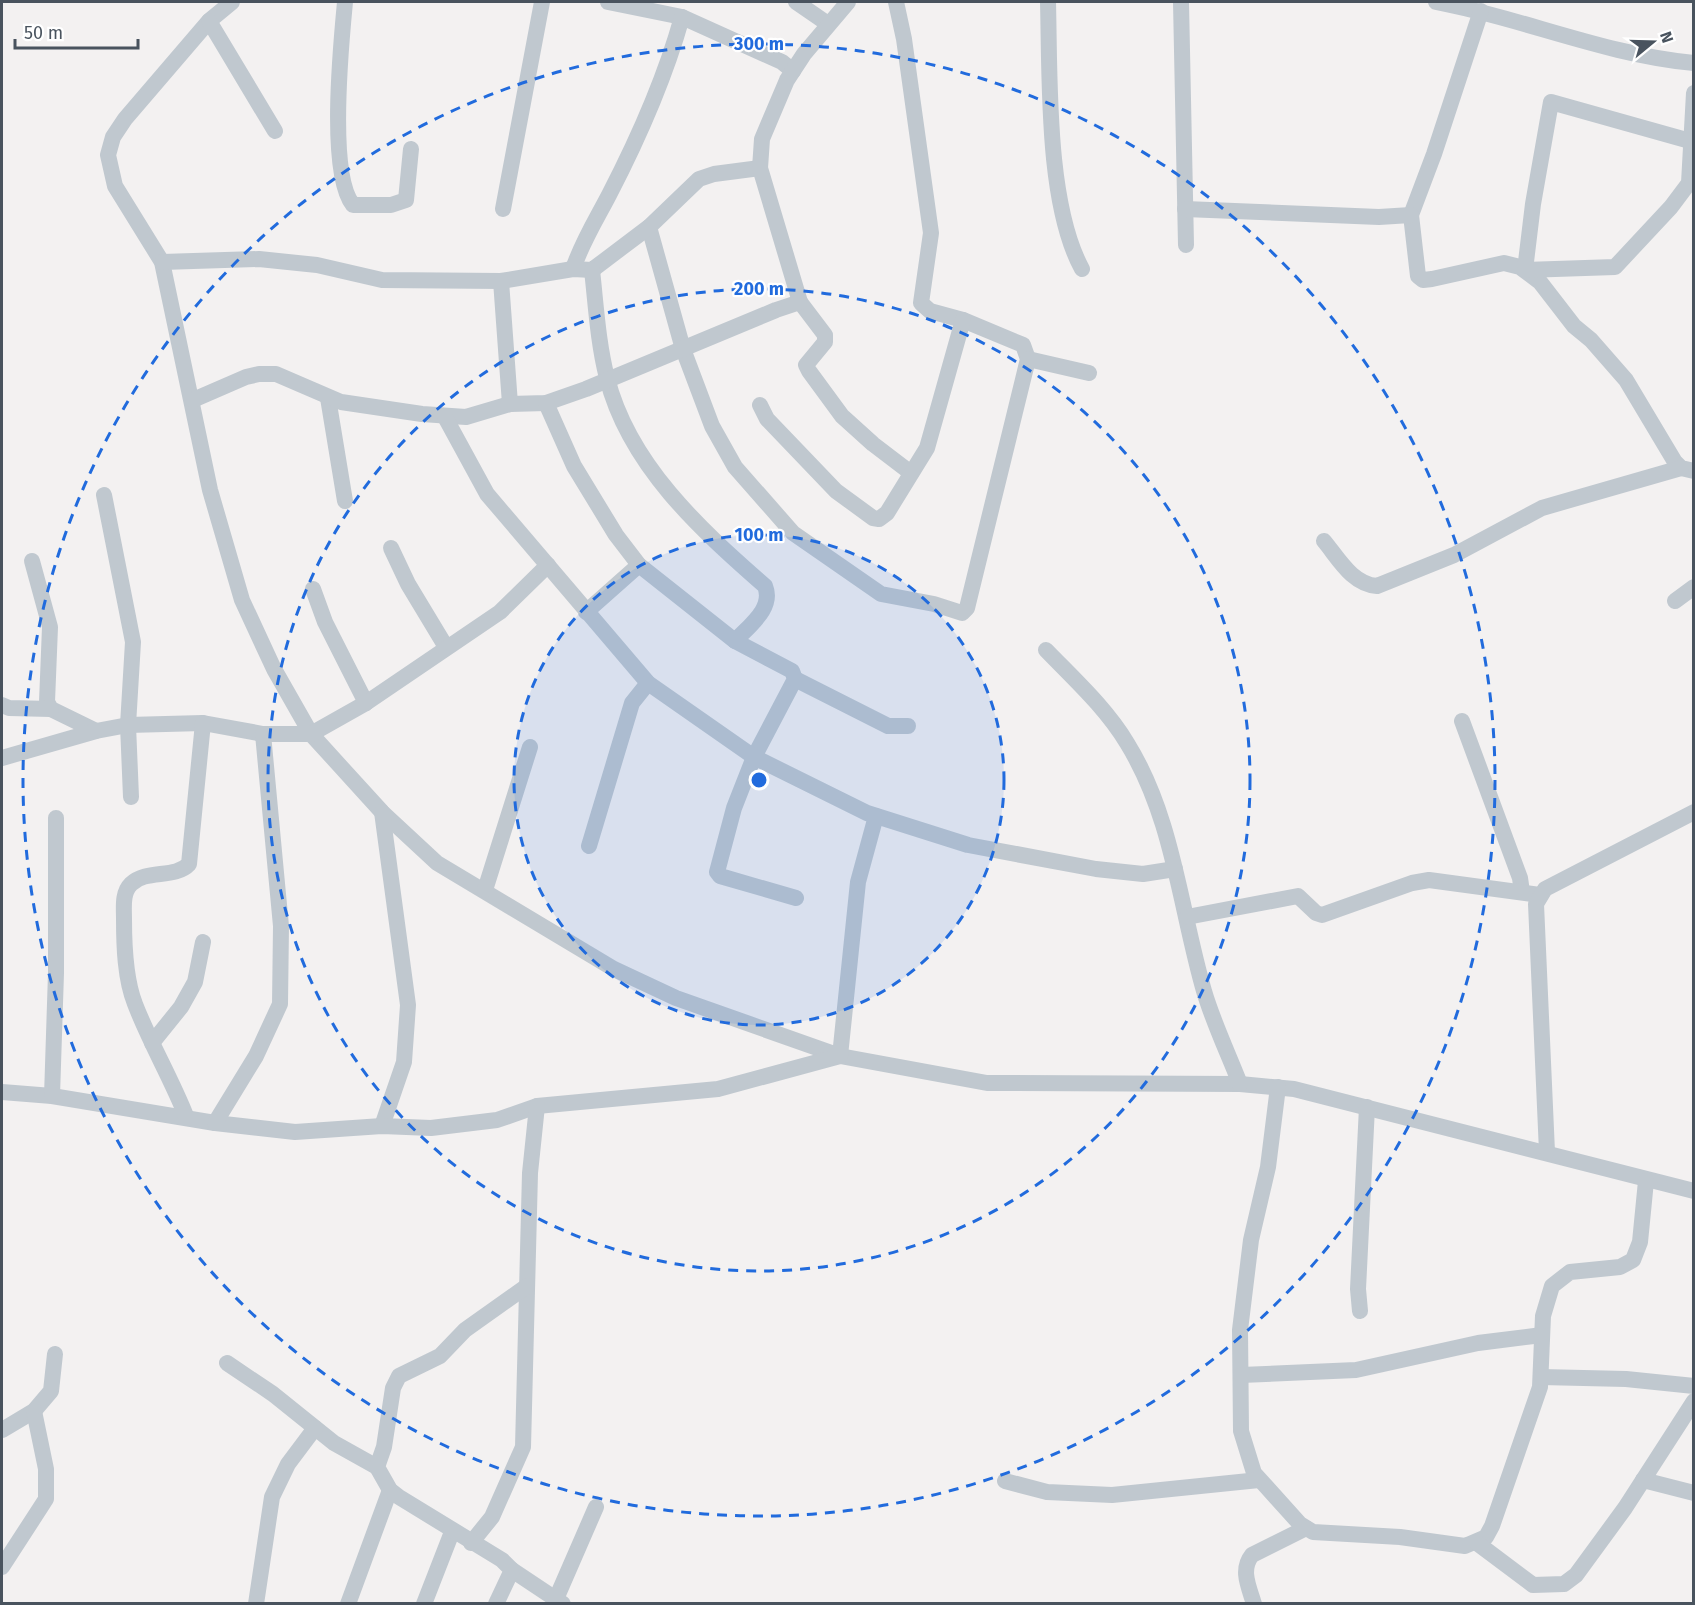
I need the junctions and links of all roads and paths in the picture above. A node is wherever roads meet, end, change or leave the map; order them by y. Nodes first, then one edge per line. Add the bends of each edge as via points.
1 (232, 2) edge
2 (345, 2) edge
3 (543, 2) edge
4 (608, 2) edge
5 (796, 2) edge
6 (848, 2) edge
7 (896, 2) edge
8 (1048, 2) edge
9 (1181, 2) edge
10 (1436, 2) edge
11 (1481, 11) junction
12 (682, 17) junction
13 (209, 21) junction
14 (828, 24) junction
15 (1694, 63) edge
16 (793, 71) junction
17 (1694, 93) edge
18 (275, 131) dead end
19 (1690, 141) junction
20 (411, 148) dead end
21 (759, 168) junction
22 (503, 209) dead end
23 (1185, 209) junction
24 (1411, 215) junction
25 (649, 227) junction
26 (1186, 245) dead end
27 (162, 262) junction
28 (573, 269) junction
29 (1082, 269) dead end
30 (592, 270) junction
31 (1525, 270) junction
32 (501, 281) junction
33 (800, 302) junction
34 (963, 320) junction
35 (683, 349) junction
36 (1028, 360) junction
37 (1089, 373) dead end
38 (607, 380) junction
39 (328, 399) junction
40 (193, 400) junction
41 (546, 403) junction
42 (510, 404) junction
43 (760, 405) dead end
44 (445, 417) junction
45 (1687, 469) edge
46 (911, 473) junction
47 (104, 495) dead end
48 (345, 501) dead end
49 (1324, 542) dead end
50 (391, 548) dead end
51 (32, 561) dead end
52 (548, 565) junction
53 (639, 565) junction
54 (1694, 587) edge
55 (313, 589) dead end
56 (1675, 601) dead end
57 (586, 612) junction
58 (735, 641) junction
59 (446, 647) junction
60 (1046, 650) dead end
61 (795, 679) junction
62 (648, 683) junction
63 (366, 703) junction
64 (2, 705) edge
65 (51, 709) junction
66 (1462, 721) dead end
67 (203, 723) junction
68 (128, 725) junction
69 (908, 726) dead end
70 (96, 730) junction
71 (263, 734) junction
72 (310, 734) junction
73 (530, 747) dead end
74 (753, 757) junction
75 (2, 758) edge
76 (131, 797) dead end
77 (382, 812) junction
78 (1694, 812) edge
79 (876, 816) junction
80 (56, 818) dead end
81 (590, 846) dead end
82 (1175, 869) junction
83 (485, 890) junction
84 (1522, 892) junction
85 (1540, 894) junction
86 (796, 898) dead end
87 (1187, 917) junction
88 (203, 942) dead end
89 (152, 1043) junction
90 (840, 1056) junction
91 (1240, 1084) junction
92 (1278, 1087) junction
93 (2, 1092) edge
94 (52, 1096) junction
95 (537, 1106) junction
96 (1367, 1107) junction
97 (186, 1116) junction
98 (215, 1123) junction
99 (382, 1126) junction
100 (1547, 1152) junction
101 (1646, 1181) junction
102 (1694, 1191) edge
103 (527, 1286) junction
104 (1360, 1311) dead end
105 (1542, 1335) junction
106 (55, 1354) dead end
107 (227, 1363) dead end
108 (1241, 1375) junction
109 (1541, 1377) junction
110 (1694, 1386) edge
111 (1694, 1401) edge
112 (34, 1412) junction
113 (315, 1428) junction
114 (2, 1430) edge
115 (377, 1467) junction
116 (1259, 1480) junction
117 (1642, 1480) junction
118 (1005, 1481) dead end
119 (390, 1490) junction
120 (1694, 1493) edge
121 (596, 1507) dead end
122 (1306, 1528) junction
123 (452, 1532) junction
124 (1477, 1542) junction
125 (471, 1543) junction
126 (2, 1567) edge
127 (512, 1570) junction
128 (559, 1601) edge
129 (256, 1604) edge
130 (348, 1604) edge
131 (424, 1604) edge
132 (496, 1604) edge
133 (1254, 1604) edge

1 - 13 street
2 - 20 street via 340,152 344,189 353,206 391,205 405,200
3 - 22 street
4 - 12 street
5 - 14 street
6 - 14 street
7 - 34 street via 930,232 920,298 930,311
8 - 29 street via 1050,111 1060,198
9 - 23 street
10 - 11 street
11 - 15 street via 1636,56
11 - 24 street
12 - 16 street via 782,62
12 - 28 street via 669,62 609,194 581,244
13 - 18 street
13 - 27 street via 125,119 113,137 108,155 115,186
14 - 16 street
16 - 21 street via 769,118
17 - 19 street
19 - 31 street via 1689,183 1615,267
19 - 31 street via 1551,102
21 - 25 street via 699,179
21 - 33 street
23 - 24 street
23 - 26 street
24 - 31 street via 1415,268 1424,280 1504,262
25 - 30 street
25 - 35 street
27 - 32 street via 259,259 317,265 382,280
27 - 40 street
28 - 30 street
28 - 32 street
30 - 38 street
31 - 45 street via 1626,380 1675,462
32 - 42 street
33 - 35 street
33 - 46 street via 825,335 825,342 806,365 809,371 842,416
34 - 36 street via 1023,345
34 - 46 street via 927,448
35 - 36 street via 712,426 735,467 793,533 881,594 962,613 967,608
35 - 38 street
36 - 37 street
38 - 41 street
38 - 58 street via 625,425 655,476 721,547 765,586 768,605
39 - 40 street via 276,374 259,374
39 - 44 street
39 - 48 street
40 - 72 street via 210,490 242,600
41 - 42 street
41 - 53 street via 574,466
42 - 44 street via 466,417
43 - 46 street via 767,419 836,490 873,518 887,513
44 - 52 street via 487,494
45 - 49 street via 1542,508 1454,555 1377,586 1356,580
47 - 68 street via 133,642
50 - 59 street
51 - 65 street via 50,627 47,702
52 - 57 street
52 - 59 street via 500,612
53 - 57 street
53 - 58 street
54 - 56 street
55 - 63 street via 325,622
57 - 62 street
58 - 61 street via 792,671
59 - 63 street
60 - 82 street via 1112,721 1127,743 1159,813
61 - 69 street via 888,726
61 - 74 street
62 - 74 street
62 - 81 street via 632,703
63 - 72 street
64 - 65 street
65 - 70 street
66 - 84 street
67 - 68 street
67 - 71 street
67 - 89 street via 189,864 183,871 137,879 124,898 124,945 134,1002
68 - 70 street
68 - 76 street
70 - 75 street
71 - 72 street
71 - 98 street via 281,926 280,1004 256,1056
72 - 77 street
73 - 83 street
74 - 79 street
74 - 86 street via 717,872
77 - 83 street via 437,862
77 - 99 street via 408,1005 404,1062
78 - 85 street
79 - 82 street via 968,844 1096,869 1143,874
79 - 90 street via 858,882
80 - 94 street
82 - 87 street
83 - 90 street via 614,969 675,998
84 - 85 street
84 - 87 street via 1429,880 1322,915 1298,896
85 - 100 street via 1536,904
87 - 91 street via 1204,991
88 - 89 street via 195,982
89 - 97 street
90 - 91 street via 987,1083
90 - 95 street via 718,1089
91 - 92 street
92 - 96 street
92 - 108 street via 1268,1167 1249,1252 1240,1330
93 - 94 street
94 - 97 street
95 - 99 street via 497,1120 431,1128
95 - 103 street via 530,1173
96 - 100 street
96 - 104 street
97 - 98 street
98 - 99 street via 296,1132
100 - 101 street
101 - 102 street
101 - 105 street via 1640,1242 1633,1260 1620,1268 1583,1269 1561,1278 1552,1286
103 - 115 street via 465,1330 440,1356 399,1376 393,1388
103 - 125 street via 523,1447 492,1517
105 - 108 street via 1478,1342 1356,1370
105 - 109 street
106 - 112 street via 51,1391
107 - 113 street
108 - 116 street via 1241,1431
109 - 110 street
109 - 124 street via 1492,1526 1486,1537
111 - 117 street
112 - 114 street
112 - 126 street via 46,1469 46,1499
113 - 115 street
113 - 129 street via 288,1464 272,1497
115 - 119 street
116 - 118 street via 1112,1496 1047,1492
116 - 122 street
117 - 120 street
117 - 124 street via 1576,1575 1563,1584 1533,1585
119 - 123 street
119 - 130 street
121 - 128 street
122 - 124 street via 1329,1534 1400,1537 1465,1546
122 - 133 street via 1252,1555 1247,1562 1245,1570
123 - 125 street
123 - 131 street
125 - 127 street
127 - 128 street
127 - 132 street

